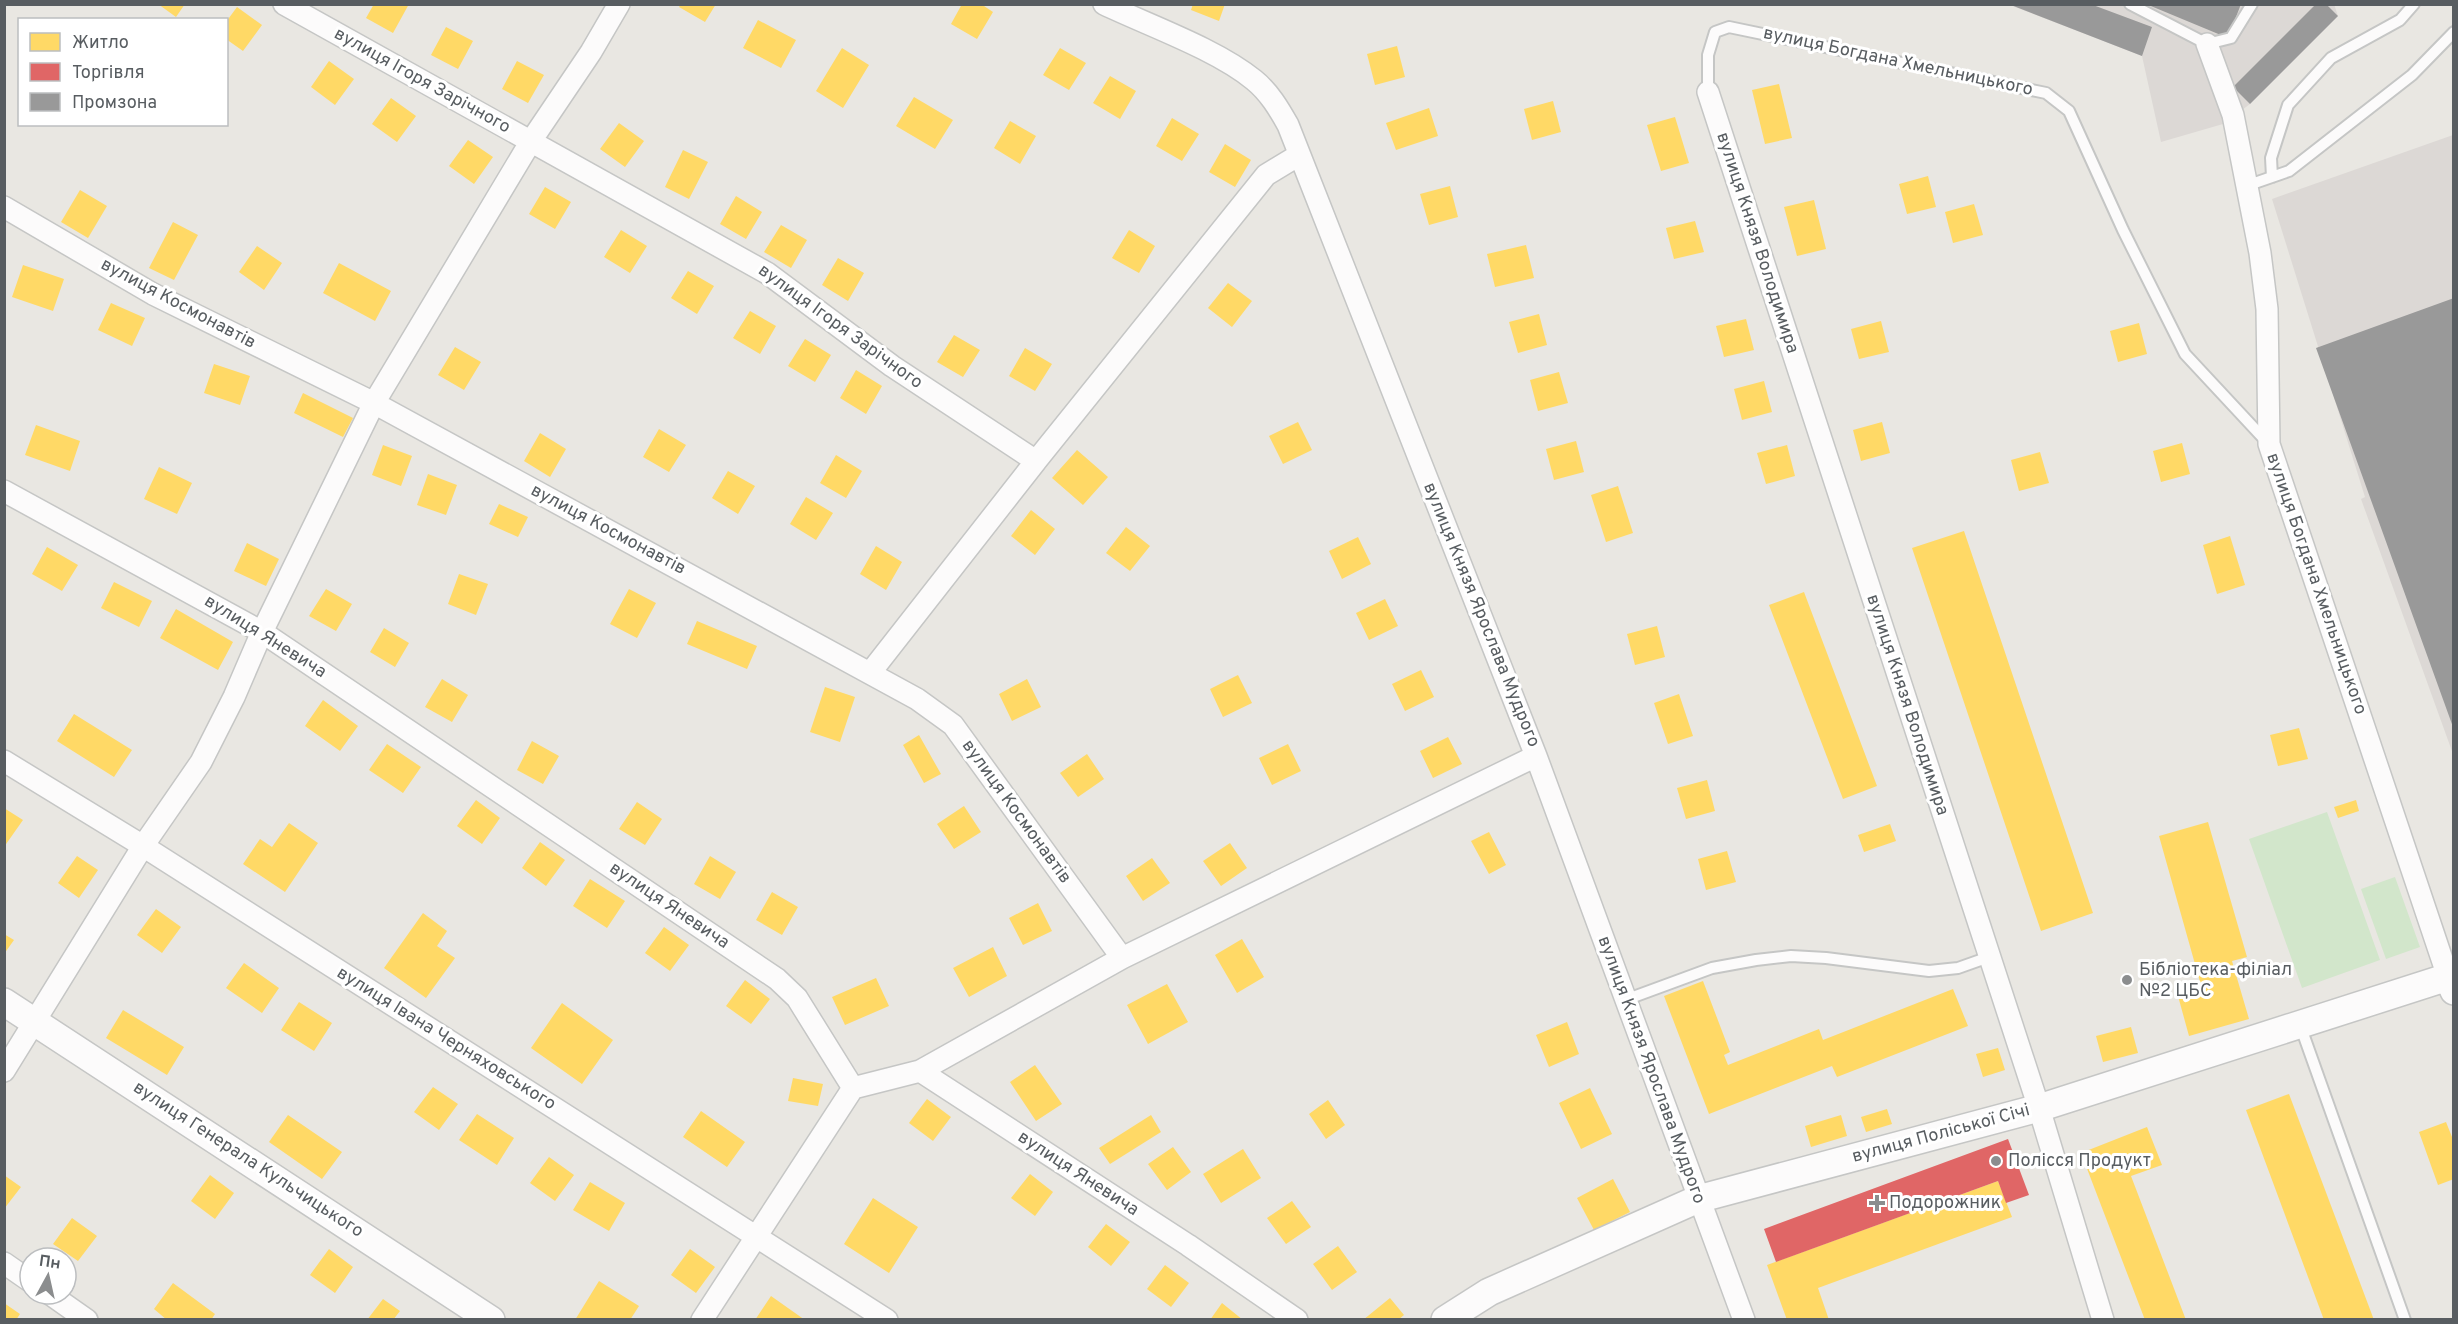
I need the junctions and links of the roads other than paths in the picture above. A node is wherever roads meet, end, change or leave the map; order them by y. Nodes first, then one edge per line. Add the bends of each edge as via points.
1 (284, 4) edge
2 (620, 4) edge
3 (1104, 4) edge
4 (2130, 4) edge
5 (2252, 4) edge
6 (2415, 4) edge
7 (2454, 32) edge
8 (2207, 44) junction
9 (1708, 92) joint
10 (531, 141) junction
11 (1299, 155) junction
12 (2272, 177) junction
13 (2246, 186) junction
14 (4, 207) edge
15 (374, 403) junction
16 (2269, 444) junction
17 (1036, 461) junction
18 (4, 491) edge
19 (262, 632) junction
20 (870, 673) junction
21 (1536, 756) junction
22 (4, 761) edge
23 (143, 846) junction
24 (1989, 957) junction
25 (1122, 958) junction
26 (2451, 984) edge
27 (1625, 1000) junction
28 (4, 1002) edge
29 (36, 1021) junction
30 (2300, 1024) junction
31 (4, 1071) edge
32 (920, 1071) junction
33 (853, 1088) junction
34 (2039, 1108) junction
35 (1698, 1199) junction
36 (756, 1236) junction
37 (4, 1263) edge
38 (18, 1273) edge
39 (67, 1306) edge
40 (87, 1320) edge
41 (491, 1320) edge
42 (702, 1320) edge
43 (887, 1320) edge
44 (1297, 1320) edge
45 (1445, 1320) edge
46 (1744, 1320) edge
47 (2103, 1320) edge
48 (2405, 1320) edge

1 - 10 street, вулиця Ігоря Зарічного
2 - 10 street
3 - 11 street, вулиця Князя Ярослава Мудрого via 1227,61 1256,81 1275,102
4 - 8 lane
5 - 8 lane via 2231,38
6 - 12 lane via 2400,20 2331,58 2288,105 2271,158
7 - 12 lane via 2412,75 2289,171
8 - 13 street via 2234,115
9 - 16 lane, вулиця Богдана Хмельницького via 1708,55 1715,32 1729,27 2046,93 2069,111 2185,354
9 - 24 street, вулиця Князя Володимира
10 - 15 street
10 - 17 street, вулиця Ігоря Зарічного via 767,273 892,366
11 - 17 street via 1266,175
11 - 21 street, вулиця Князя Ярослава Мудрого
12 - 13 lane
13 - 16 street via 2267,309
14 - 15 street, вулиця Космонавтів via 153,294
15 - 19 street
15 - 20 street, вулиця Космонавтів
16 - 26 street, вулиця Богдана Хмельницького
17 - 20 street
18 - 19 street, вулиця Яневича
19 - 23 street via 201,762
19 - 33 street, вулиця Яневича via 777,979 797,999
20 - 25 street, вулиця Космонавтів via 953,725
21 - 25 street
21 - 27 street, вулиця Князя Ярослава Мудрого
22 - 23 street, вулиця Івана Черняховського
23 - 29 street
23 - 36 street, вулиця Івана Черняховського
24 - 27 lane via 1958,968 1929,971 1826,957 1756,960 1712,968
24 - 34 street, вулиця Князя Володимира
25 - 32 street
26 - 30 street, вулиця Поліської Січі
27 - 35 street, вулиця Князя Ярослава Мудрого
28 - 29 street, вулиця Генерала Кульчицького
29 - 31 street
29 - 41 street, вулиця Генерала Кульчицького
30 - 34 street, вулиця Поліської Січі
30 - 48 lane
32 - 33 street
32 - 44 street, вулиця Яневича
33 - 36 street
34 - 35 street, вулиця Поліської Січі
34 - 47 street, вулиця Князя Володимира
35 - 45 street, вулиця Поліської Січі via 1489,1292
35 - 46 street, вулиця Князя Ярослава Мудрого
36 - 42 street
36 - 43 street, вулиця Івана Черняховського
37 - 38 street
39 - 40 street

